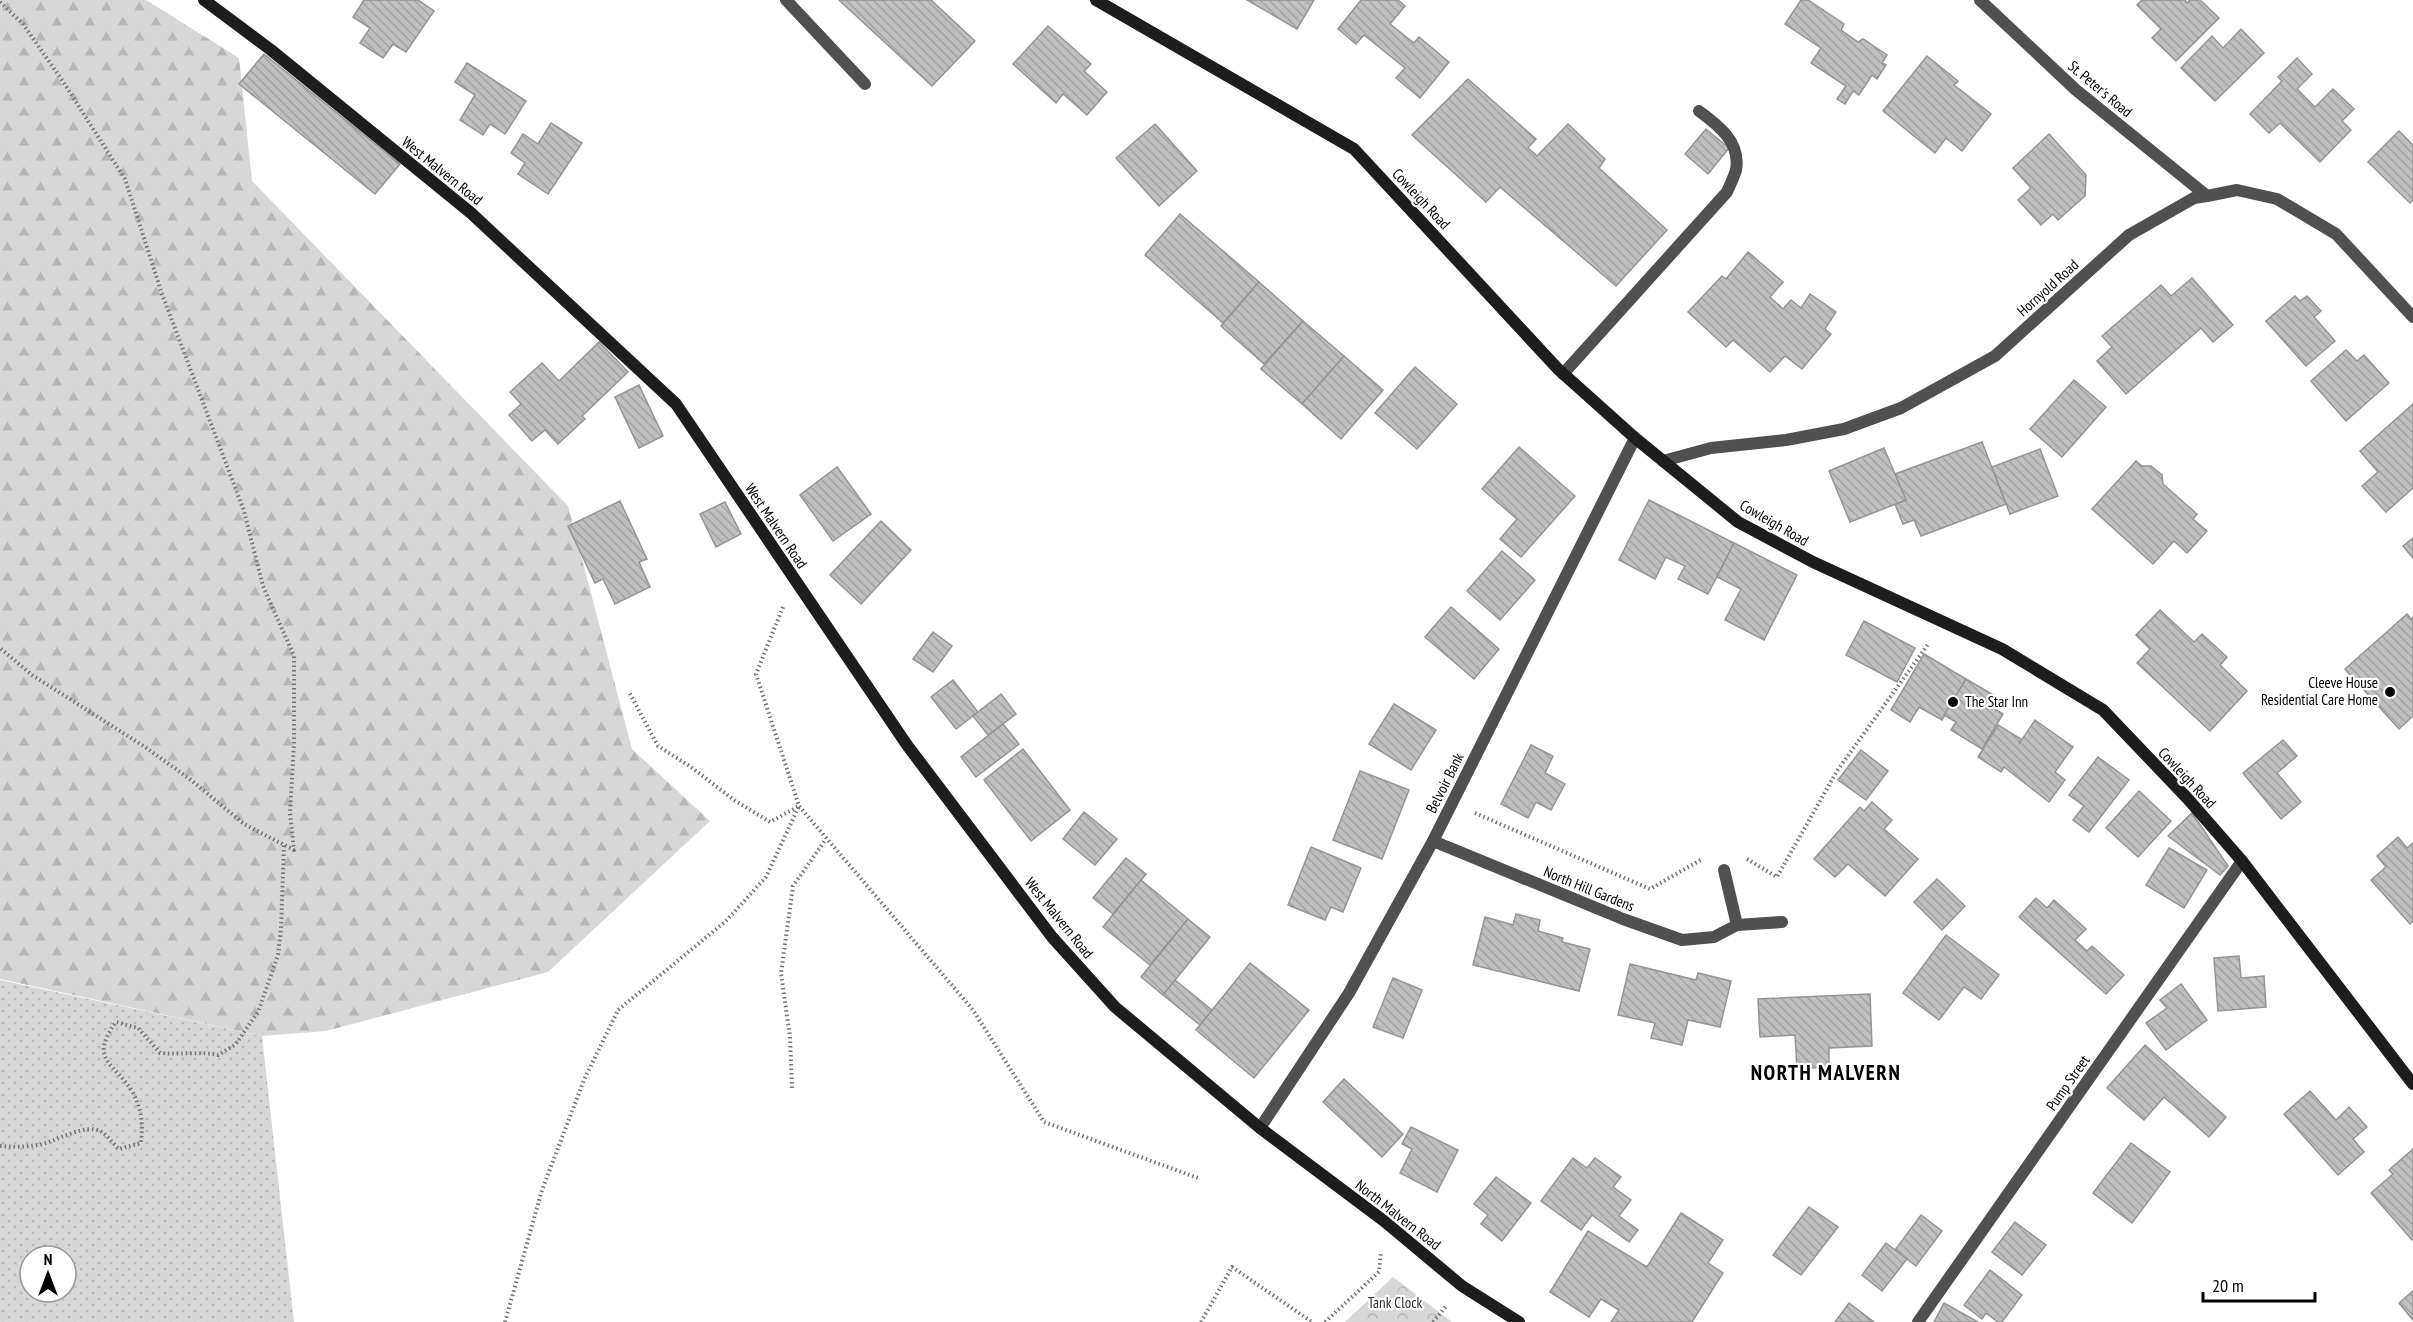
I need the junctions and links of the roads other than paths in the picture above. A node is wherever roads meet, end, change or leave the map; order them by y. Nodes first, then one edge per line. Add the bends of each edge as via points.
1 (204, 0) edge
2 (786, 0) edge
3 (1096, 0) edge
4 (1980, 0) edge
5 (864, 84) dead end
6 (1699, 111) dead end
7 (2207, 196) junction
8 (2413, 317) edge
9 (1563, 374) junction
10 (1635, 438) junction
11 (1663, 461) junction
12 (1432, 841) junction
13 (2242, 861) junction
14 (1724, 870) dead end
15 (1782, 922) dead end
16 (1737, 925) junction
17 (2413, 1084) edge
18 (1260, 1128) junction
19 (1520, 1322) edge
20 (1918, 1322) edge

1 - 18 main road, West Malvern Road via 471,213 676,404 907,745 1052,937 1115,1007
2 - 5 street
3 - 9 main road, Cowleigh Road via 1354,149
4 - 7 street, St. Peter's Road via 2076,90
6 - 9 street via 1730,138 1736,169 1727,192
7 - 8 street, Hornyold Road via 2237,190 2277,199 2336,234
7 - 11 street, Hornyold Road via 2194,198 2129,235 1995,356 1901,408 1844,429 1711,448
9 - 10 main road, Cowleigh Road
10 - 11 main road, Cowleigh Road
10 - 12 street, Belvoir Bank
11 - 13 main road, Cowleigh Road via 1738,522 1813,562 2002,649 2103,710
12 - 16 street, North Hill Gardens via 1682,940 1714,937
12 - 18 street, Belvoir Bank via 1349,993
13 - 17 main road, Cowleigh Road
13 - 20 street, Pump Street
14 - 16 street
15 - 16 street, North Hill Gardens
18 - 19 main road, North Malvern Road via 1384,1221 1462,1286

